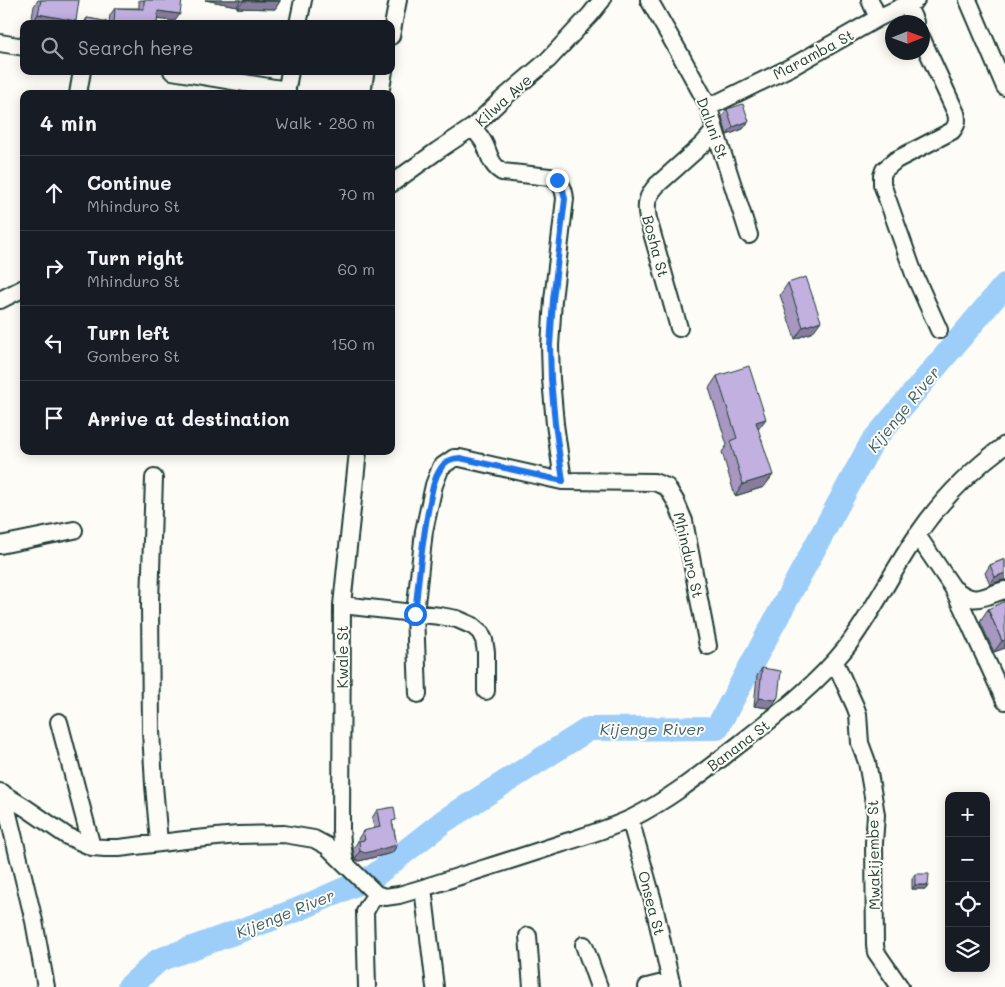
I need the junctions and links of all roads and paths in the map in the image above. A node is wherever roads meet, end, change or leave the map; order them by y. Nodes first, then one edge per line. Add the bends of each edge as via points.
1 (303, 0) edge
2 (398, 0) edge
3 (602, 0) edge
4 (649, 0) edge
5 (870, 0) edge
6 (968, 0) edge
7 (911, 2) edge
8 (914, 15) edge
9 (878, 18) junction
10 (299, 20) edge
11 (394, 20) edge
12 (0, 44) edge
13 (20, 46) edge
14 (930, 56) edge
15 (81, 75) edge
16 (194, 75) edge
17 (289, 75) edge
18 (383, 75) edge
19 (1005, 87) edge
20 (79, 90) edge
21 (275, 90) edge
22 (286, 90) edge
23 (381, 90) edge
24 (709, 107) junction
25 (473, 127) junction
26 (715, 130) junction
27 (395, 181) edge
28 (749, 235) dead end
29 (20, 290) edge
30 (0, 300) edge
31 (679, 328) dead end
32 (939, 330) dead end
33 (1005, 445) edge
34 (358, 455) edge
35 (154, 478) dead end
36 (563, 481) junction
37 (74, 530) dead end
38 (917, 535) junction
39 (0, 545) edge
40 (953, 588) junction
41 (1005, 590) edge
42 (342, 605) junction
43 (415, 614) junction
44 (708, 646) dead end
45 (835, 662) junction
46 (486, 690) dead end
47 (418, 694) dead end
48 (1005, 701) edge
49 (59, 722) dead end
50 (1, 793) edge
51 (630, 818) junction
52 (159, 842) junction
53 (92, 847) junction
54 (350, 867) junction
55 (423, 888) junction
56 (374, 891) junction
57 (528, 936) dead end
58 (584, 945) dead end
59 (672, 984) edge
60 (46, 987) edge
61 (366, 987) edge
62 (435, 987) edge
63 (532, 987) edge
64 (599, 987) edge
65 (647, 987) edge
66 (900, 987) edge

1 - 10 street
2 - 11 street
3 - 25 street, Kilwa Ave via 548,60
4 - 24 street, Daluni St
5 - 9 street
6 - 19 street
7 - 8 street
7 - 9 street, Maramba St
9 - 24 street, Maramba St via 795,65
12 - 13 street
14 - 32 street via 958,121 952,131 896,160 884,170 882,184 914,274
15 - 20 street
16 - 21 street
17 - 22 street
18 - 23 street
24 - 26 street, Daluni St
25 - 27 street, Kilwa Ave
25 - 36 street via 496,168 502,172 550,177 557,180 564,192 550,346
26 - 28 street, Daluni St
26 - 31 street, Bosha St via 651,192 647,200 648,219
29 - 30 street
33 - 38 street, Banana St via 956,487
34 - 42 street, Kwale St
35 - 52 street via 150,602 151,731
36 - 43 street, Mhinduro St via 460,458 449,460 441,467 424,530
36 - 44 street, Mhinduro St via 654,482 667,488 684,521
37 - 39 street
38 - 40 street
38 - 45 street, Banana St via 864,623
40 - 41 street via 963,596 975,599
40 - 48 street
42 - 43 street
42 - 54 street, Kwale St via 341,830
43 - 46 street via 458,619 480,632 486,652
43 - 47 street, Mhinduro St
45 - 51 street, Banana St via 764,725 671,795
45 - 66 street, Mwakijembe St via 858,714 860,743 875,806 876,952
49 - 53 street
50 - 53 street via 67,836
50 - 60 street via 34,921
51 - 55 street, Banana St
51 - 59 street, Onsea St
52 - 53 street via 119,848
52 - 54 street via 284,834 314,839
54 - 56 street
55 - 56 street, Banana St via 385,897
55 - 62 street
56 - 61 street via 366,912
57 - 63 street
58 - 64 street
59 - 65 street

